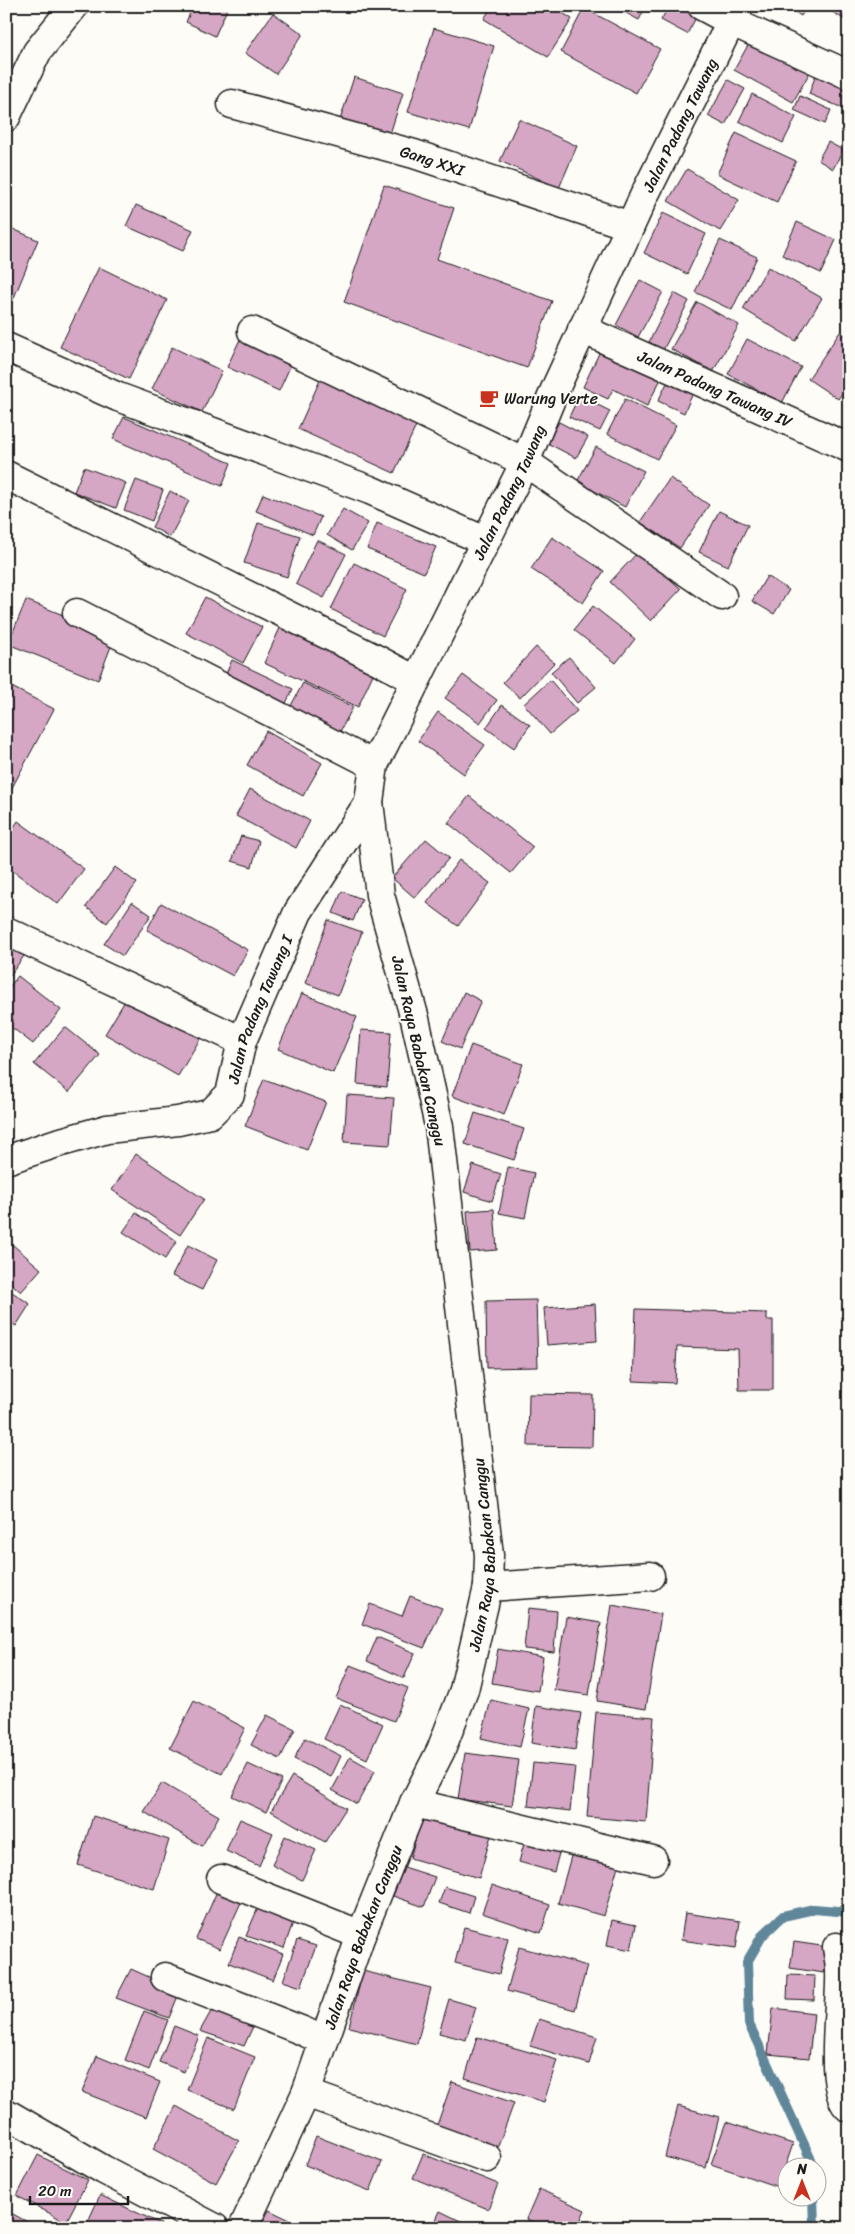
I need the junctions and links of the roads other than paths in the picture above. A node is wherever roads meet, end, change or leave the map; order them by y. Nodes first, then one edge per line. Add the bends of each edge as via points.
1 (74, 6) edge
2 (702, 6) edge
3 (735, 14) edge
4 (849, 75) edge
5 (232, 104) dead end
6 (6, 117) edge
7 (630, 226) junction
8 (582, 330) junction
9 (252, 331) dead end
10 (6, 347) edge
11 (849, 448) edge
12 (525, 462) junction
13 (6, 475) edge
14 (485, 541) junction
15 (722, 596) dead end
16 (77, 613) dead end
17 (415, 680) junction
18 (374, 766) junction
19 (370, 809) junction
20 (6, 931) edge
21 (242, 1041) junction
22 (6, 1160) edge
23 (650, 1576) dead end
24 (488, 1587) junction
25 (414, 1803) junction
26 (653, 1860) dead end
27 (221, 1879) dead end
28 (361, 1935) junction
29 (837, 1947) dead end
30 (165, 1977) dead end
31 (324, 2042) junction
32 (306, 2094) junction
33 (849, 2108) edge
34 (6, 2113) edge
35 (487, 2158) dead end
36 (215, 2228) edge
37 (243, 2228) edge

1 - 6 street via 37,52
2 - 3 street
3 - 4 street
3 - 7 street, Jalan Padang Tawang
5 - 7 street, Gang XXI via 414,154
7 - 8 street, Jalan Padang Tawang
8 - 11 street, Jalan Padang Tawang IV
8 - 12 street, Jalan Padang Tawang
9 - 12 street
10 - 14 street via 118,397 370,490
12 - 14 street, Jalan Padang Tawang
12 - 15 street
13 - 17 street
14 - 17 street, Jalan Padang Tawang
16 - 18 street
17 - 18 street, Jalan Padang Tawang
18 - 19 street, Jalan Padang Tawang
19 - 21 street, Jalan Padang Tawang I via 298,912
19 - 24 street, Jalan Raya Babakan Canggu via 380,895 415,1020 439,1126 489,1555
20 - 21 street
21 - 22 street, Jalan Padang Tawang I via 230,1094 210,1114 107,1129
23 - 24 street
24 - 25 street, Jalan Raya Babakan Canggu via 464,1690
25 - 26 street
25 - 28 street, Jalan Raya Babakan Canggu
27 - 28 street
28 - 31 street, Jalan Raya Babakan Canggu
29 - 33 street via 840,1971 837,2081
30 - 31 street
31 - 32 street, Jalan Raya Babakan Canggu
32 - 35 street
32 - 37 street, Jalan Raya Babakan Canggu
34 - 36 street via 104,2170

